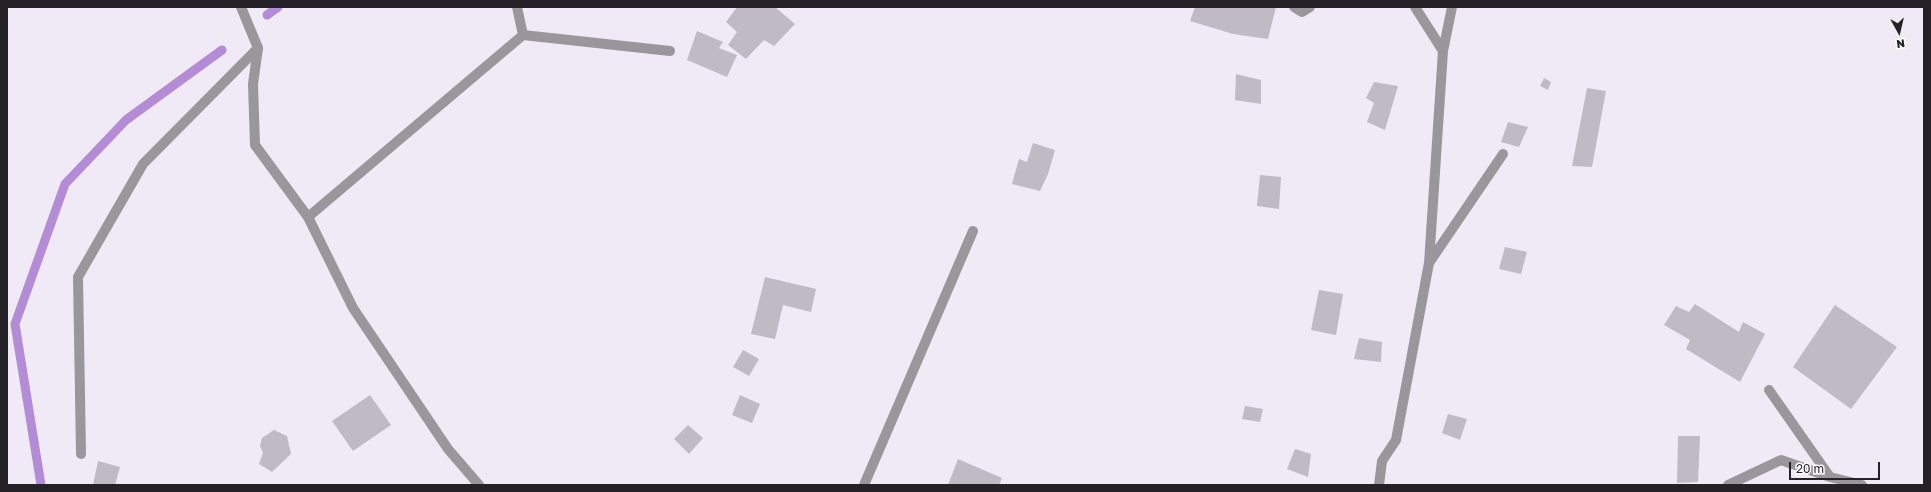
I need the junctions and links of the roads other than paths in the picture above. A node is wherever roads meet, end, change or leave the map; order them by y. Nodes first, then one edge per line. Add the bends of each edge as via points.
1 (517, 7) edge
2 (1294, 7) edge
3 (1310, 7) edge
4 (1414, 7) edge
5 (1452, 7) edge
6 (241, 9) edge
7 (523, 35) junction
8 (258, 48) junction
9 (670, 51) dead end
10 (1443, 51) junction
11 (1503, 154) dead end
12 (308, 217) junction
13 (973, 231) dead end
14 (1429, 263) junction
15 (1769, 390) dead end
16 (81, 454) dead end
17 (1830, 477) junction
18 (479, 485) edge
19 (864, 485) edge
20 (1379, 485) edge
21 (1728, 485) edge
22 (1862, 485) edge

1 - 7 street
2 - 3 street via 1302,12
4 - 10 street
5 - 10 street
6 - 8 street
7 - 9 street
7 - 12 street
8 - 12 street via 253,84 256,145
8 - 16 street via 143,164 78,277
10 - 14 street
11 - 14 street
12 - 18 street via 352,308 448,449
13 - 19 street
14 - 20 street via 1396,440 1382,461
15 - 17 street
17 - 21 street via 1781,460
17 - 22 street

